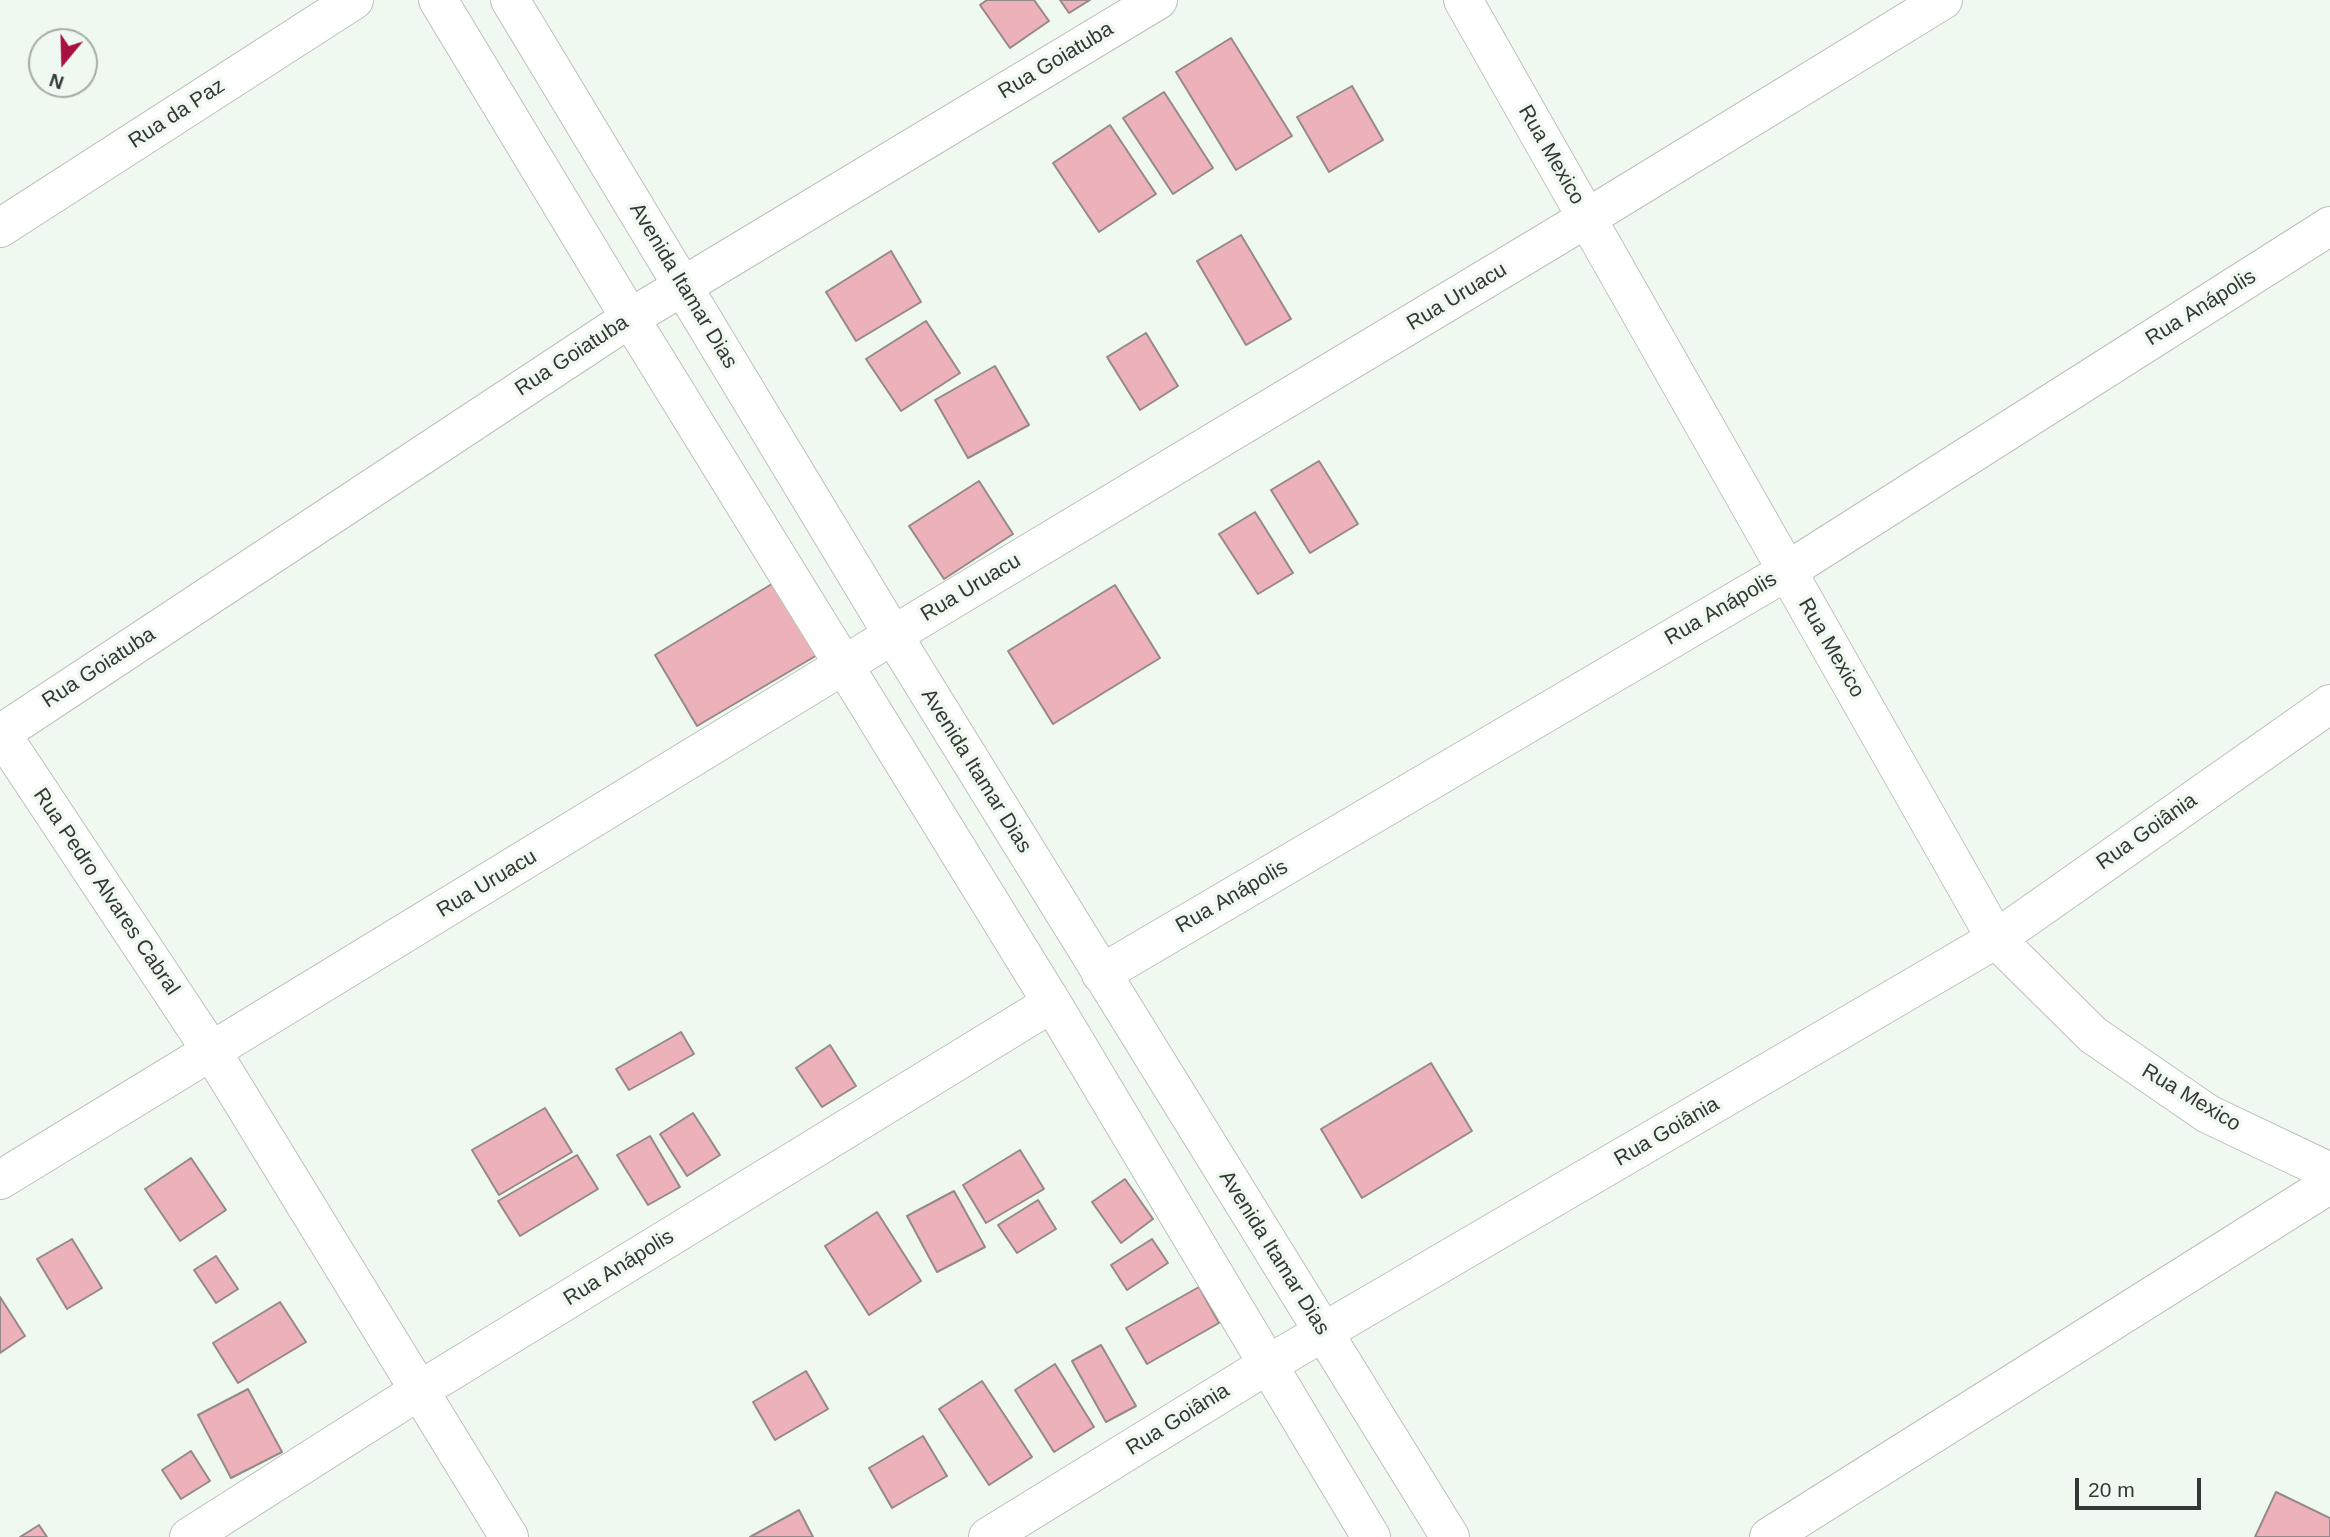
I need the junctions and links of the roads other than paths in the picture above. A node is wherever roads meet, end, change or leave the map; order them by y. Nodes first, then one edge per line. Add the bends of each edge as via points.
1 (354, 0) edge
2 (439, 0) edge
3 (510, 0) edge
4 (1158, 0) edge
5 (1463, 0) edge
6 (1943, 0) edge
7 (1587, 218) junction
8 (2330, 226) edge
9 (0, 228) edge
10 (683, 286) junction
11 (630, 318) junction
12 (1787, 571) junction
13 (893, 635) junction
14 (844, 665) junction
15 (2330, 704) edge
16 (0, 733) edge
17 (1996, 939) junction
18 (1101, 974) junction
19 (1052, 1003) junction
20 (212, 1052) junction
21 (2330, 1172) edge
22 (0, 1181) edge
23 (2330, 1184) edge
24 (1323, 1333) junction
25 (1267, 1365) junction
26 (420, 1390) junction
27 (189, 1537) edge
28 (509, 1537) edge
29 (988, 1537) edge
30 (1371, 1537) edge
31 (1450, 1537) edge
32 (1769, 1537) edge

1 - 9 street, Rua da Paz
2 - 11 street
3 - 10 street, Avenida Itamar Dias
4 - 10 street, Rua Goiatuba
5 - 7 street, Rua Mexico
6 - 7 street, Rua Uruacu
7 - 12 street, Rua Mexico
7 - 13 street, Rua Uruacu
8 - 12 street, Rua Anápolis
10 - 11 street, Rua Goiatuba
10 - 13 street, Avenida Itamar Dias
11 - 14 street
11 - 16 street, Rua Goiatuba
12 - 17 street, Rua Mexico
12 - 18 street, Rua Anápolis
13 - 14 street, Rua Uruacu
13 - 18 street, Avenida Itamar Dias
14 - 19 street
14 - 20 street, Rua Uruacu
15 - 17 street, Rua Goiânia
16 - 20 street, Rua Pedro Alvares Cabral
17 - 21 street, Rua Mexico via 2093,1035 2208,1114
17 - 24 street, Rua Goiânia
18 - 24 street, Avenida Itamar Dias
19 - 25 street
19 - 26 street, Rua Anápolis
20 - 22 street, Rua Uruacu
20 - 26 street, Rua Pedro Alvares Cabral
23 - 32 street
24 - 25 street, Rua Goiânia
24 - 31 street, Avenida Itamar Dias
25 - 29 street, Rua Goiânia
25 - 30 street
26 - 27 street, Rua Anápolis
26 - 28 street, Rua Pedro Alvares Cabral

